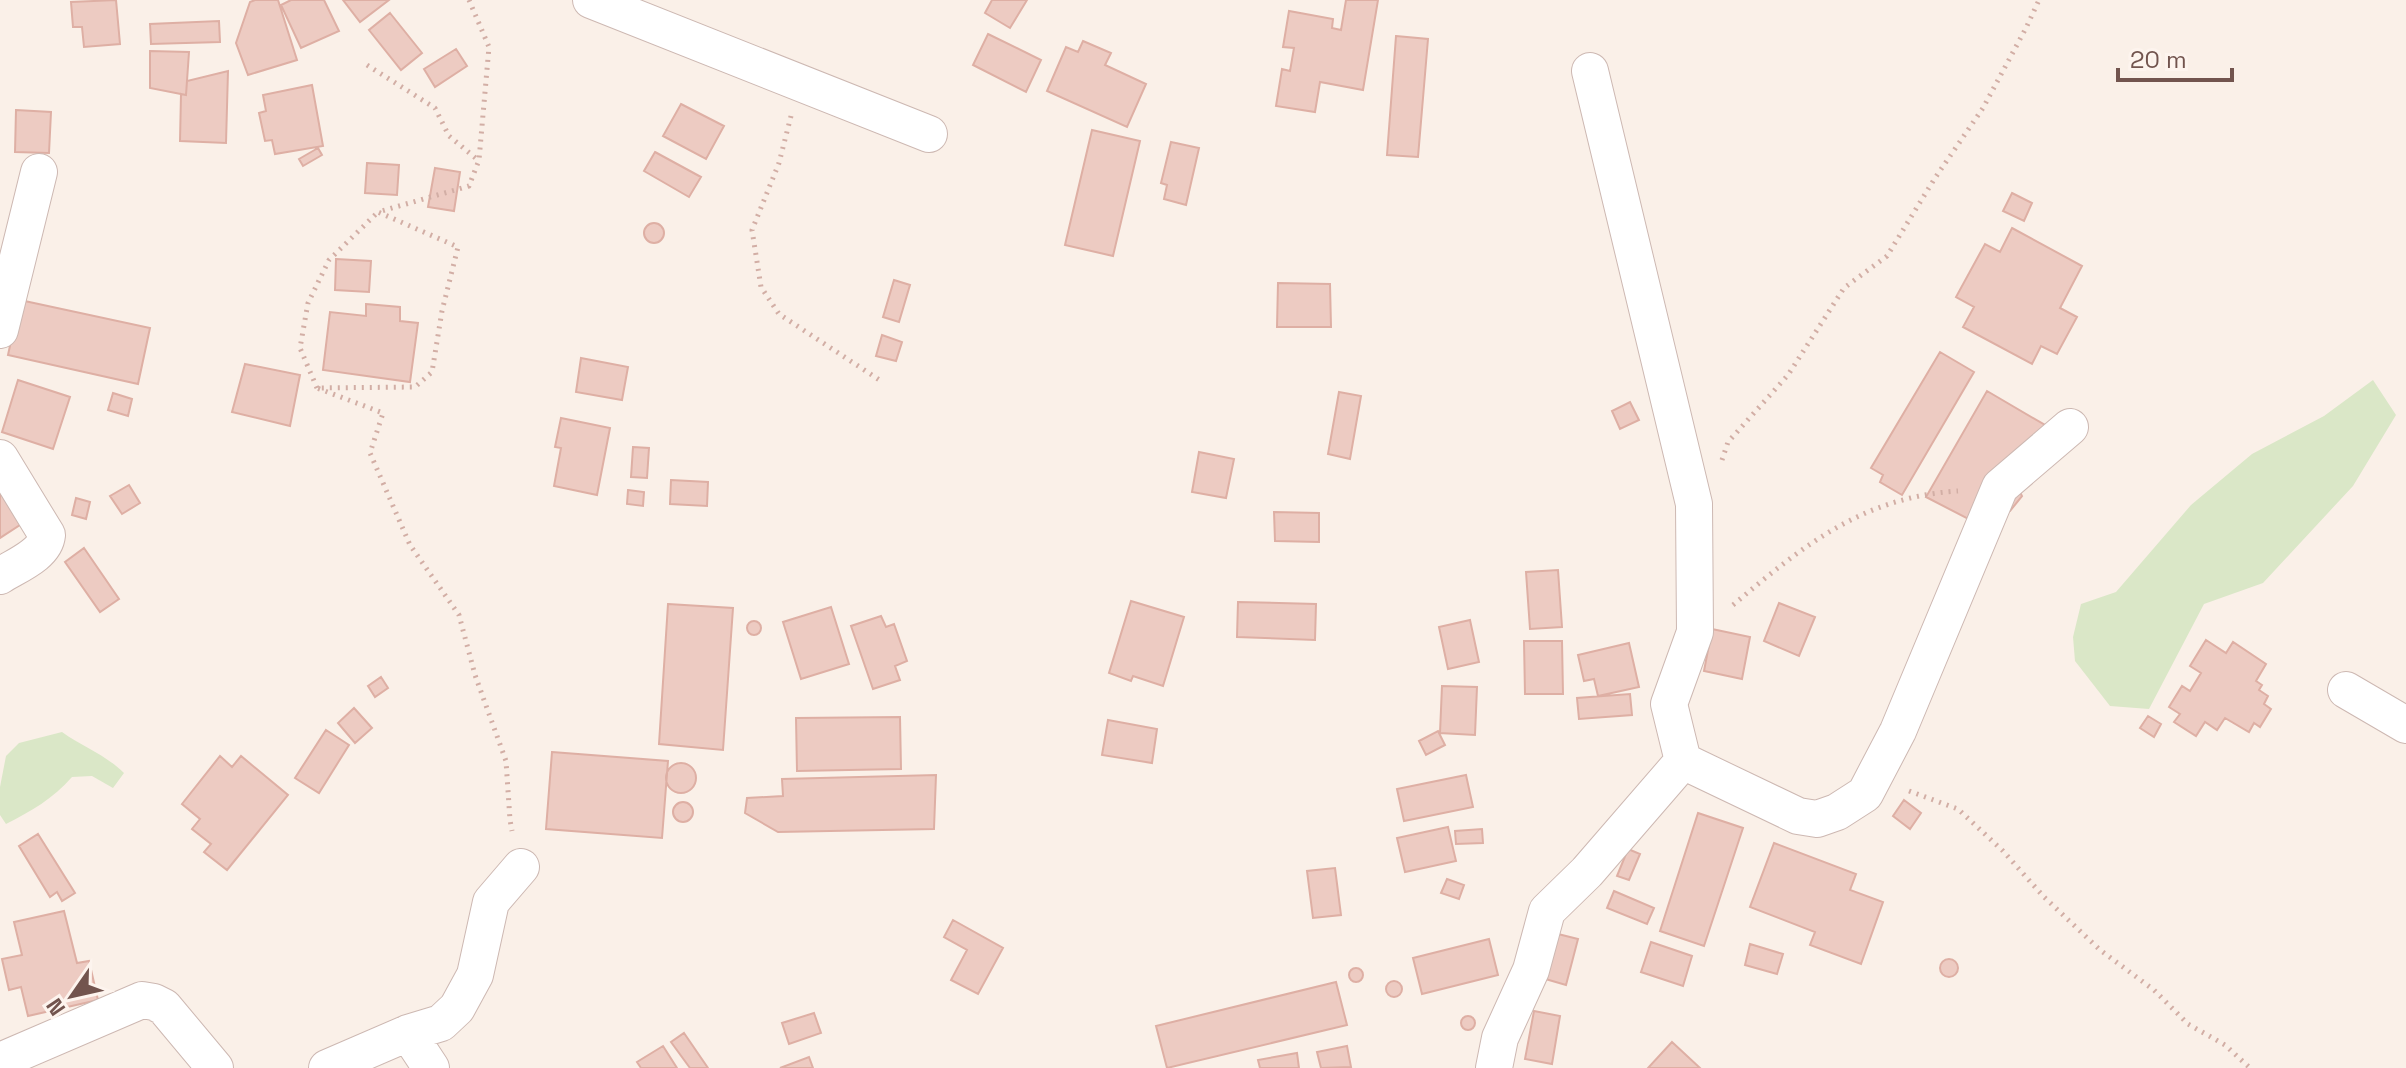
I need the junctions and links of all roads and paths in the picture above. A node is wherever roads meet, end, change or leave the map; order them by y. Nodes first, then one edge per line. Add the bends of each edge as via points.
1 (469, 0) edge
2 (591, 0) edge
3 (2039, 0) edge
4 (367, 65) dead end
5 (770, 71) junction
6 (1590, 71) dead end
7 (929, 134) dead end
8 (479, 160) junction
9 (39, 172) dead end
10 (378, 212) junction
11 (0, 330) edge
12 (881, 381) dead end
13 (317, 388) junction
14 (2070, 427) dead end
15 (0, 458) edge
16 (1718, 470) dead end
17 (2000, 487) junction
18 (0, 576) edge
19 (1732, 606) dead end
20 (2346, 690) dead end
21 (2406, 725) edge
22 (1683, 761) junction
23 (1865, 794) junction
24 (521, 867) joint
25 (408, 1033) junction
26 (0, 1061) edge
27 (215, 1068) edge
28 (327, 1068) edge
29 (431, 1068) edge
30 (1494, 1068) edge
31 (2250, 1068) edge

1 - 8 path via 489,47
2 - 5 street
3 - 16 path via 1983,108 1887,256 1844,288 1788,375 1728,442
4 - 8 path via 435,108 449,136
5 - 7 street
5 - 12 path via 787,75 795,102 779,163 752,230 761,287 779,314
6 - 22 street via 1694,504 1695,632 1669,704
8 - 10 path via 469,186
9 - 11 street
10 - 13 path via 329,260 308,303 300,348
10 - 13 path via 458,247 432,372 415,387
13 - 24 path via 383,413 370,453 410,545 459,615 506,761 510,820
14 - 17 street
15 - 18 street via 47,535 40,551
17 - 19 path via 1931,493 1869,510 1816,538
17 - 23 street via 1898,731
20 - 21 street
22 - 23 street via 1798,816 1817,819
22 - 30 street via 1547,911
23 - 31 path via 1913,791 1958,809 2100,950
24 - 25 street via 491,902 475,975 457,1008 441,1023
25 - 28 street
25 - 29 street
26 - 27 street via 142,1000 164,1007

